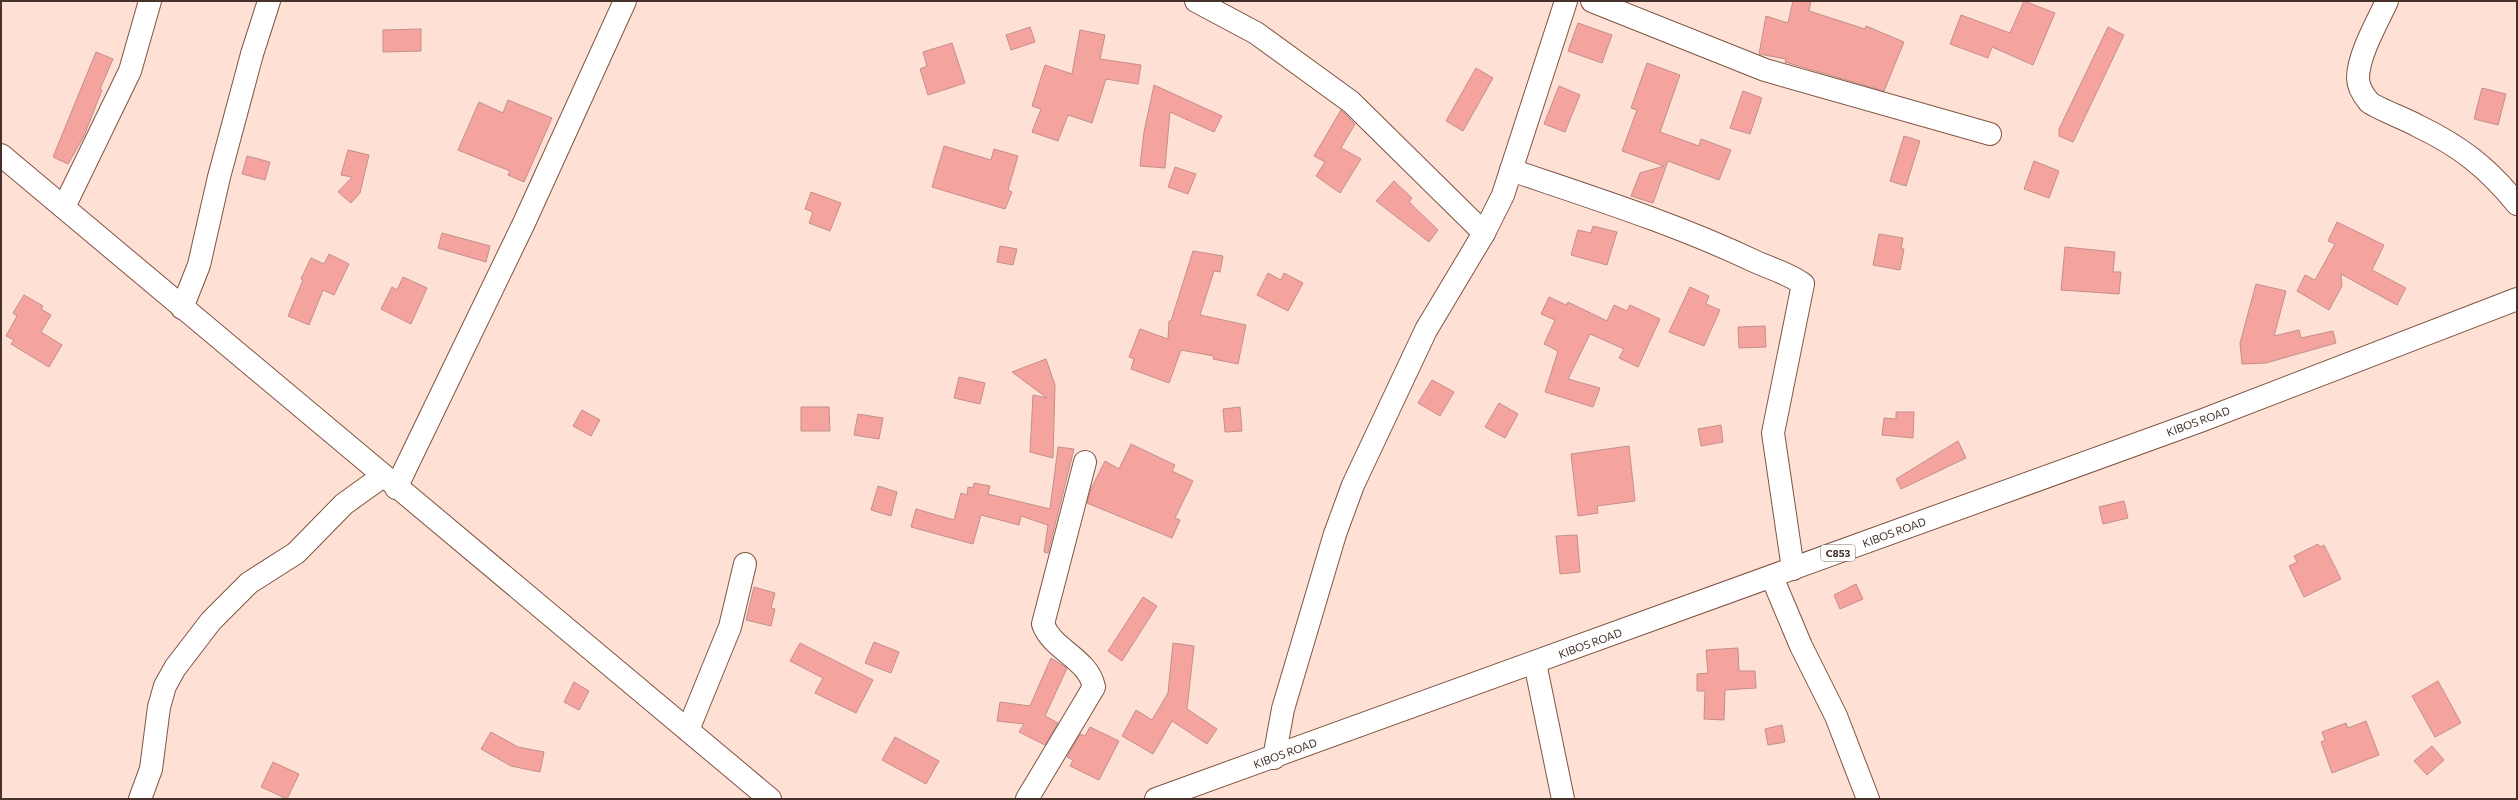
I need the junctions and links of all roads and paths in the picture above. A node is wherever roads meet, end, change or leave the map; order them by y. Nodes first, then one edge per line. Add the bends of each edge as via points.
1 (150, 1) edge
2 (269, 1) edge
3 (625, 1) edge
4 (1196, 1) edge
5 (1566, 1) edge
6 (1592, 1) edge
7 (2387, 1) edge
8 (1990, 134) dead end
9 (1, 155) edge
10 (1511, 170) junction
11 (2517, 204) edge
12 (64, 207) junction
13 (1484, 233) junction
14 (2517, 299) edge
15 (182, 308) junction
16 (1085, 462) dead end
17 (389, 482) junction
18 (745, 564) dead end
19 (1793, 569) junction
20 (1772, 577) junction
21 (1535, 663) junction
22 (688, 730) junction
23 (1274, 758) junction
24 (140, 799) edge
25 (770, 799) edge
26 (1026, 799) edge
27 (1156, 799) edge
28 (1563, 799) edge
29 (1868, 799) edge

1 - 12 street via 130,71
2 - 15 street via 252,54 198,265
3 - 17 street via 524,223
4 - 13 street via 1256,33 1351,102
5 - 10 street
6 - 8 street via 1765,70
7 - 11 street via 2362,59 2358,78 2361,91 2370,103 2466,152 2490,173
9 - 12 street
10 - 13 street via 1503,195
10 - 19 street via 1708,239 1762,265 1788,274 1804,284 1773,433
12 - 15 street
13 - 23 street via 1426,330 1353,485 1335,534 1285,702
14 - 19 street, KIBOS ROAD / C853 via 2203,420
15 - 17 street
16 - 26 street via 1043,624 1050,636 1081,664 1094,688
17 - 22 street
17 - 24 street via 344,504 296,553 250,583 211,621 175,668 165,686 159,707 150,769
18 - 22 street via 730,626
19 - 20 street, KIBOS ROAD / C853
20 - 21 street, KIBOS ROAD / C853
20 - 29 street via 1801,646 1836,716
21 - 23 street, KIBOS ROAD / C853
21 - 28 street
22 - 25 street
23 - 27 street, KIBOS ROAD / C853

